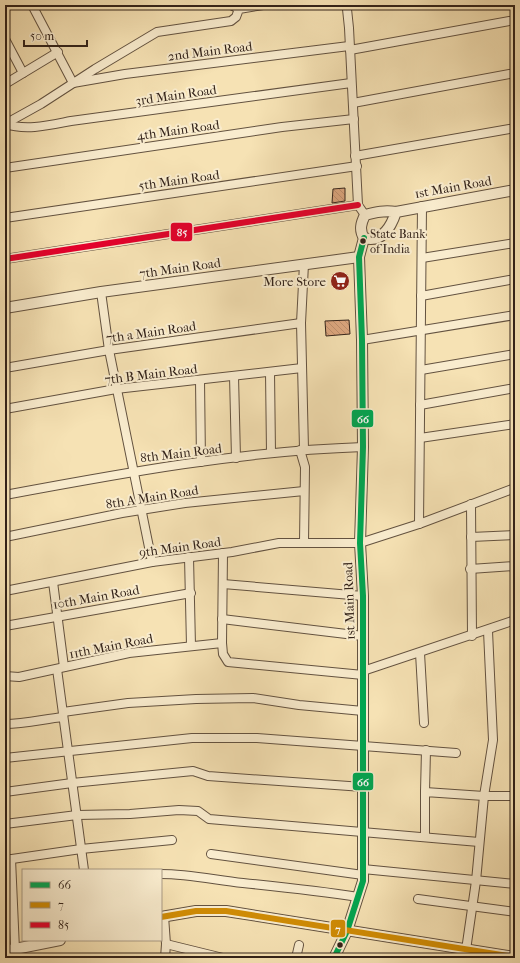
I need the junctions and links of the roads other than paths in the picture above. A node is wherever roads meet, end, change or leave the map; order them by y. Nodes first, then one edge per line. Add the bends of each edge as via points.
1 (32, 5) edge
2 (231, 5) edge
3 (263, 5) edge
4 (345, 5) edge
5 (239, 9) junction
6 (515, 20) edge
7 (5, 39) edge
8 (350, 48) junction
9 (58, 52) junction
10 (24, 73) junction
11 (515, 73) edge
12 (73, 83) junction
13 (351, 83) junction
14 (5, 84) edge
15 (353, 103) junction
16 (354, 119) junction
17 (5, 124) edge
18 (515, 128) edge
19 (356, 156) junction
20 (357, 166) junction
21 (5, 168) edge
22 (515, 190) edge
23 (358, 205) junction
24 (422, 206) junction
25 (396, 212) junction
26 (365, 215) junction
27 (5, 218) edge
28 (364, 238) junction
29 (515, 243) edge
30 (358, 257) junction
31 (422, 258) junction
32 (5, 259) edge
33 (304, 264) junction
34 (515, 279) edge
35 (101, 292) junction
36 (421, 296) junction
37 (5, 308) edge
38 (515, 315) edge
39 (301, 323) junction
40 (421, 332) junction
41 (362, 340) junction
42 (109, 350) junction
43 (515, 354) edge
44 (5, 368) edge
45 (302, 368) junction
46 (421, 370) junction
47 (270, 372) junction
48 (234, 376) junction
49 (200, 380) junction
50 (515, 388) edge
51 (116, 389) junction
52 (420, 405) junction
53 (5, 409) edge
54 (515, 424) edge
55 (420, 438) junction
56 (362, 447) junction
57 (302, 450) junction
58 (272, 453) junction
59 (236, 458) junction
60 (201, 462) junction
61 (132, 471) junction
62 (515, 488) edge
63 (304, 491) junction
64 (5, 495) edge
65 (471, 504) junction
66 (140, 510) junction
67 (419, 524) junction
68 (515, 535) edge
69 (5, 537) edge
70 (471, 537) junction
71 (304, 543) junction
72 (360, 543) junction
73 (223, 553) junction
74 (189, 557) junction
75 (152, 562) junction
76 (515, 566) edge
77 (470, 569) junction
78 (53, 582) junction
79 (223, 584) junction
80 (5, 591) edge
81 (191, 593) junction
82 (363, 596) junction
83 (57, 616) junction
84 (222, 619) junction
85 (515, 620) edge
86 (5, 626) edge
87 (488, 630) junction
88 (363, 636) junction
89 (472, 636) junction
90 (222, 643) junction
91 (191, 646) junction
92 (420, 652) junction
93 (60, 668) junction
94 (363, 673) junction
95 (5, 676) edge
96 (363, 711) junction
97 (63, 715) junction
98 (424, 723) dead end
99 (5, 724) edge
100 (363, 746) junction
101 (426, 750) junction
102 (68, 751) junction
103 (456, 753) dead end
104 (5, 758) edge
105 (72, 783) junction
106 (363, 787) junction
107 (5, 792) edge
108 (425, 792) junction
109 (484, 796) junction
110 (515, 796) edge
111 (77, 815) junction
112 (5, 824) edge
113 (363, 832) junction
114 (425, 837) junction
115 (172, 840) dead end
116 (479, 842) junction
117 (81, 849) junction
118 (211, 854) dead end
119 (8, 859) edge
120 (84, 869) edge
121 (363, 872) junction
122 (162, 874) edge
123 (476, 881) junction
124 (515, 884) edge
125 (358, 897) junction
126 (418, 899) dead end
127 (472, 905) junction
128 (515, 912) edge
129 (163, 917) edge
130 (347, 932) junction
131 (55, 941) edge
132 (166, 944) junction
133 (299, 945) dead end
134 (10, 950) edge
135 (466, 950) junction
136 (515, 957) edge
137 (165, 958) edge
138 (223, 958) edge
139 (296, 958) edge
140 (334, 958) edge

1 - 9 street
2 - 5 street
3 - 5 street
4 - 8 street
5 - 12 street via 232,21 157,32
6 - 8 street, 2nd Main Road
7 - 10 street
8 - 12 street, 2nd Main Road via 125,74
8 - 13 street
9 - 10 street
9 - 12 street
10 - 14 street
11 - 15 street
12 - 17 street
13 - 15 street
13 - 17 street, 3rd Main Road via 41,127
15 - 16 street
16 - 19 street
16 - 21 street, 4th Main Road via 267,129
18 - 19 street
19 - 20 street
20 - 23 street
20 - 27 street, 5th Main Road
22 - 24 street, 1st Main Road
23 - 26 street
23 - 32 street
24 - 25 street, 1st Main Road
24 - 31 street
25 - 26 street, 1st Main Road via 377,211
25 - 28 street via 392,223 382,235 374,240
26 - 28 street via 360,226
28 - 30 street, 1st Main Road
29 - 31 street
30 - 33 street, 7th Main Road
30 - 41 street, 1st Main Road
31 - 36 street
33 - 35 street, 7th Main Road
33 - 39 street
34 - 36 street
35 - 37 street, 7th Main Road
35 - 42 street
36 - 40 street
38 - 40 street
39 - 42 street, 7th a Main Road
39 - 45 street
40 - 41 street
40 - 46 street
41 - 56 street, 1st Main Road
42 - 44 street, 7th a Main Road
42 - 51 street
43 - 46 street
45 - 47 street, 7th B Main Road
45 - 57 street
46 - 52 street
47 - 48 street, 7th B Main Road
47 - 58 street
48 - 49 street, 7th B Main Road
48 - 59 street
49 - 51 street, 7th B Main Road
49 - 60 street
50 - 52 street
51 - 53 street, 7th B Main Road
51 - 61 street
52 - 55 street
54 - 55 street
55 - 67 street
56 - 57 street, 8th Main Road
56 - 72 street, 1st Main Road
57 - 58 street, 8th Main Road
57 - 63 street via 305,467
58 - 59 street, 8th Main Road
59 - 60 street, 8th Main Road
60 - 61 street, 8th Main Road
61 - 64 street, 8th Main Road
61 - 66 street
62 - 65 street, 9th Main Road
63 - 66 street, 8th A Main Road
63 - 71 street
65 - 67 street, 9th Main Road
65 - 70 street
66 - 69 street, 8th A Main Road
66 - 75 street
67 - 72 street, 9th Main Road
68 - 70 street
70 - 77 street
71 - 72 street, 9th Main Road
71 - 73 street, 9th Main Road via 279,543
72 - 82 street, 1st Main Road
73 - 74 street, 9th Main Road
73 - 79 street
74 - 75 street, 9th Main Road
74 - 81 street
75 - 78 street, 9th Main Road
76 - 77 street
77 - 89 street
78 - 80 street, 9th Main Road
78 - 83 street
79 - 82 street
79 - 84 street
81 - 83 street, 10th Main Road
81 - 91 street
82 - 88 street, 1st Main Road
83 - 86 street, 10th Main Road
83 - 93 street
84 - 88 street
84 - 90 street
85 - 87 street
87 - 89 street
87 - 109 street via 493,740
88 - 94 street, 1st Main Road
89 - 92 street
90 - 91 street, 11th Main Road
90 - 94 street via 228,662
91 - 93 street, 11th Main Road via 129,652
92 - 94 street
92 - 98 street
93 - 95 street, 11th Main Road via 20,677
93 - 97 street
94 - 96 street, 1st Main Road
96 - 97 street via 253,698 128,703
96 - 100 street, 1st Main Road
97 - 99 street via 21,724
97 - 102 street
100 - 101 street
100 - 102 street via 257,738 192,738
100 - 106 street, 1st Main Road
101 - 103 street
101 - 108 street
102 - 104 street
102 - 105 street
105 - 106 street via 193,771 208,776
105 - 107 street
105 - 111 street
106 - 113 street, 1st Main Road
108 - 109 street
108 - 114 street
109 - 110 street
109 - 116 street
111 - 112 street
111 - 113 street via 198,810 209,819
111 - 117 street
113 - 114 street
113 - 121 street, 1st Main Road
114 - 116 street
115 - 117 street
116 - 123 street
117 - 119 street
117 - 120 street
118 - 121 street
119 - 134 street
121 - 123 street
121 - 125 street, 1st Main Road
122 - 125 street via 270,884
123 - 124 street
123 - 127 street
125 - 130 street, 1st Main Road
126 - 127 street
127 - 128 street
127 - 135 street
129 - 130 street via 196,911 226,911
129 - 132 street
130 - 135 street
130 - 140 street, 1st Main Road
131 - 134 street
132 - 137 street
132 - 138 street
133 - 139 street
135 - 136 street

